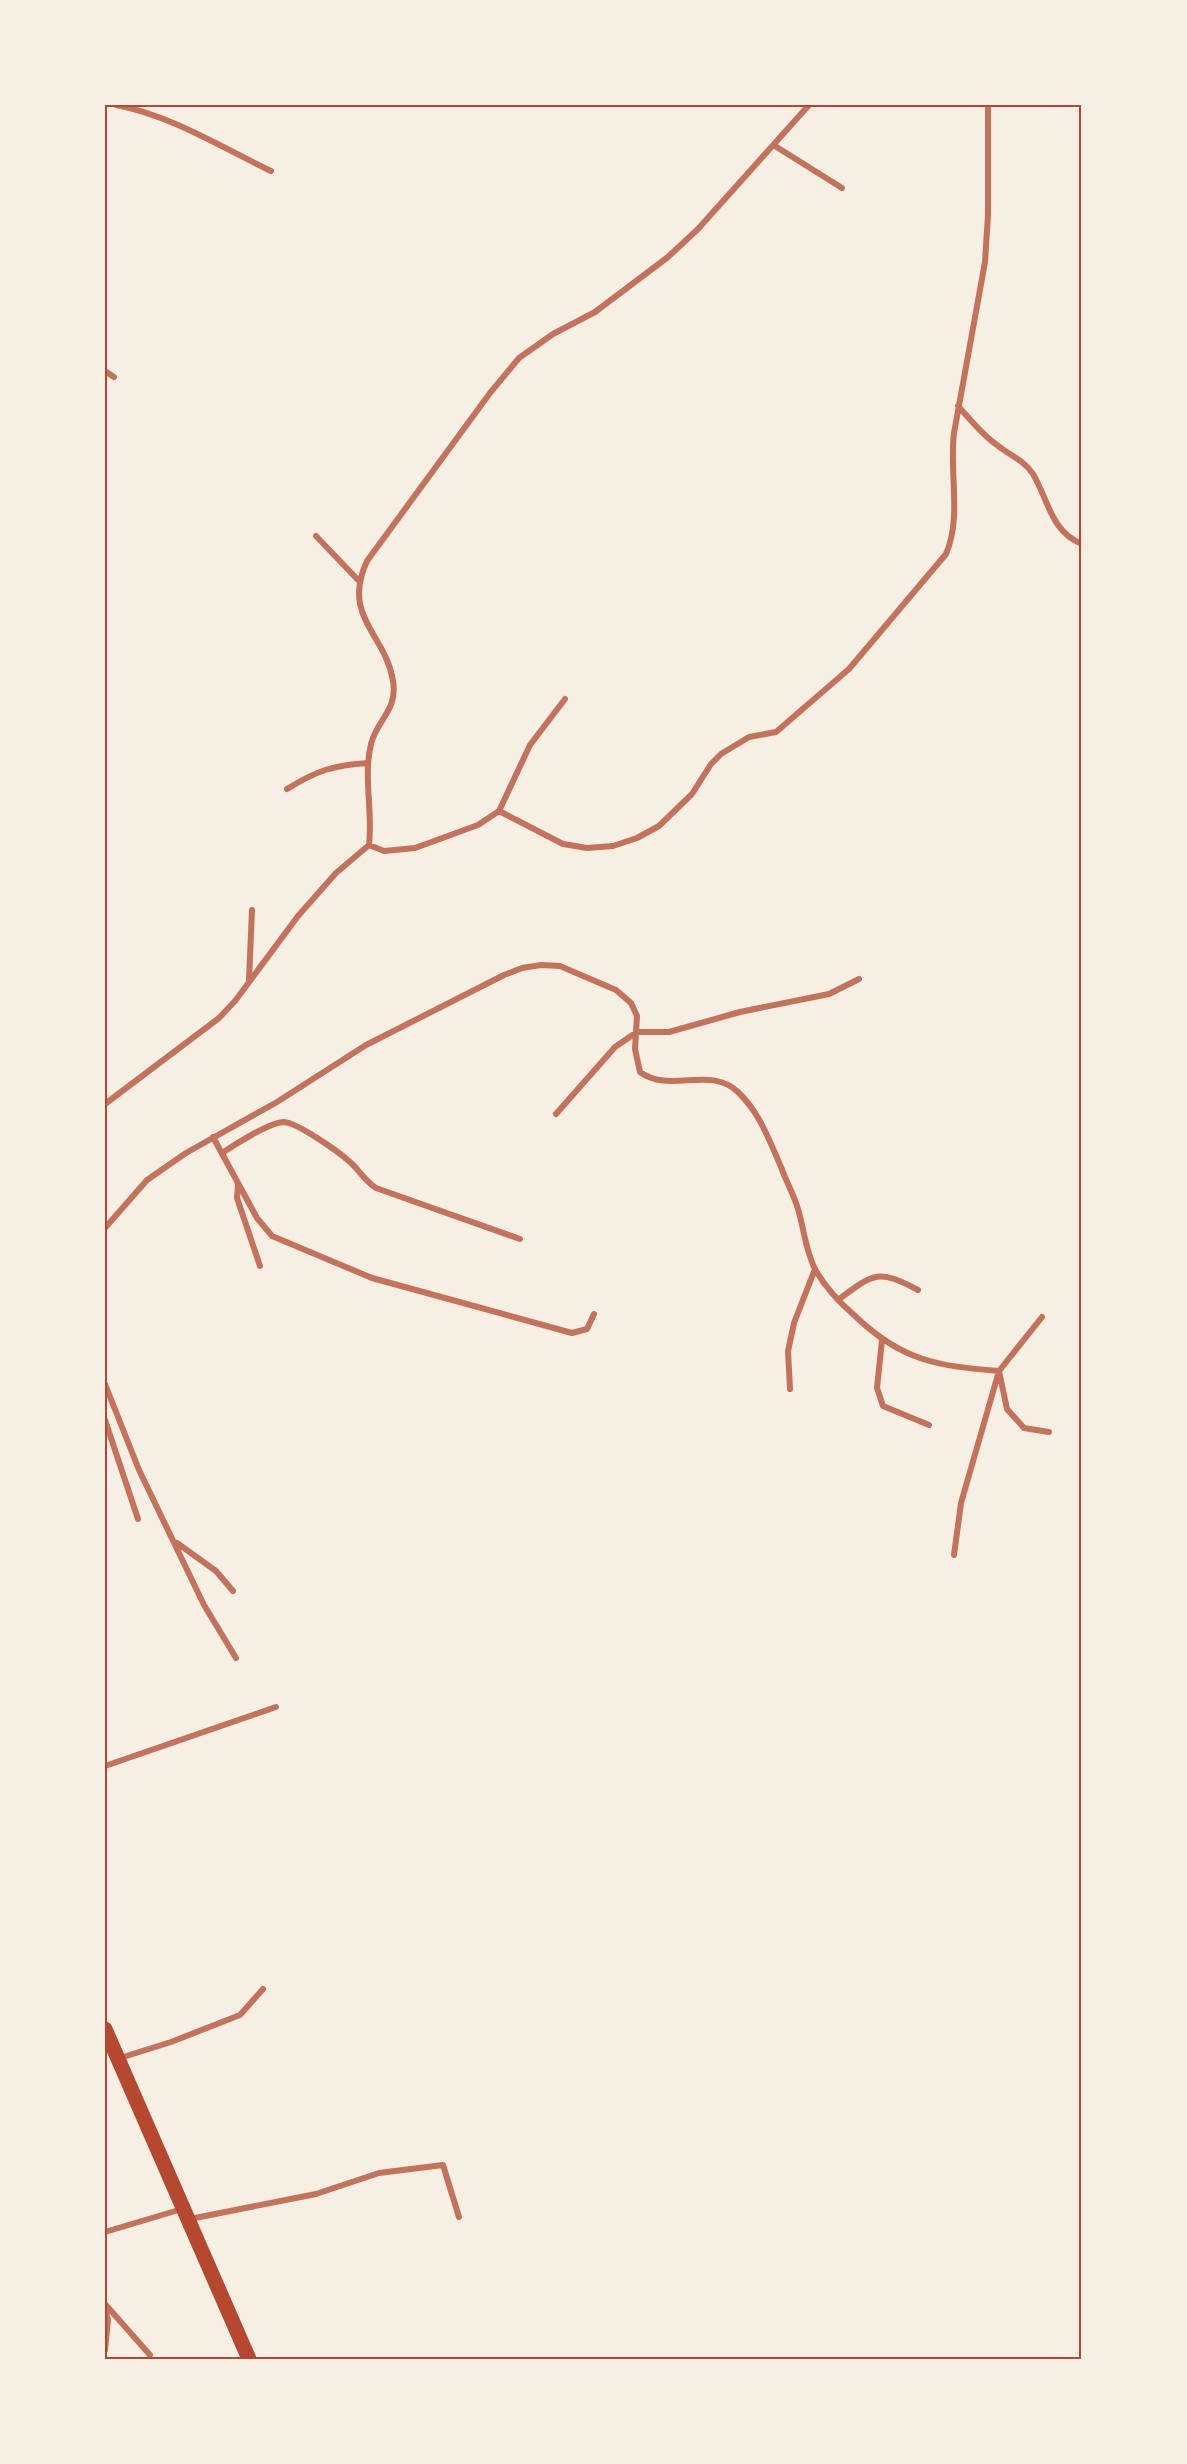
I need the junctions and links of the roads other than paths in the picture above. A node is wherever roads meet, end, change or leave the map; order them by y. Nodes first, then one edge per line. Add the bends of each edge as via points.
1 (116, 105) edge
2 (809, 105) edge
3 (988, 105) edge
4 (775, 146) junction
5 (271, 171) dead end
6 (842, 188) dead end
7 (105, 371) edge
8 (114, 377) dead end
9 (958, 406) junction
10 (316, 536) dead end
11 (1082, 544) edge
12 (358, 580) junction
13 (565, 699) dead end
14 (368, 763) junction
15 (287, 789) dead end
16 (499, 811) junction
17 (369, 845) junction
18 (252, 910) dead end
19 (859, 979) dead end
20 (249, 981) junction
21 (637, 1032) junction
22 (105, 1104) edge
23 (556, 1114) dead end
24 (213, 1137) junction
25 (222, 1153) junction
26 (238, 1184) junction
27 (105, 1228) edge
28 (520, 1239) dead end
29 (260, 1266) dead end
30 (815, 1269) junction
31 (918, 1290) dead end
32 (838, 1300) junction
33 (594, 1314) dead end
34 (1042, 1317) dead end
35 (882, 1340) junction
36 (999, 1371) junction
37 (105, 1384) edge
38 (790, 1389) dead end
39 (105, 1420) edge
40 (929, 1425) dead end
41 (1049, 1432) dead end
42 (138, 1519) dead end
43 (176, 1543) junction
44 (954, 1555) dead end
45 (233, 1591) dead end
46 (236, 1658) dead end
47 (276, 1707) dead end
48 (105, 1766) edge
49 (263, 1989) dead end
50 (105, 2029) edge
51 (119, 2058) junction
52 (187, 2214) junction
53 (459, 2217) dead end
54 (105, 2232) edge
55 (105, 2304) edge
56 (105, 2310) edge
57 (105, 2350) edge
58 (150, 2355) dead end
59 (249, 2359) edge

1 - 5 street via 173,124
2 - 4 street
3 - 9 street via 984,262
4 - 6 street
4 - 12 street via 668,257 595,312 535,346 511,367 367,561
7 - 8 street
9 - 11 street via 996,445 1019,459 1033,474 1061,530
9 - 16 street via 951,453 954,536 946,554 849,669 776,732 749,737 721,754 677,810 638,837 613,846 587,848 563,844
10 - 12 street
12 - 14 street via 359,602 393,679 395,698 372,741
13 - 16 street via 530,745
14 - 15 street via 337,765 310,774
14 - 17 street via 372,821
16 - 17 street via 478,825 415,848 384,851
17 - 20 street via 336,873 298,916
18 - 20 street
19 - 21 street via 829,994 740,1012 669,1032
20 - 22 street via 219,1018
21 - 23 street via 615,1047
21 - 24 street via 632,1003 616,990 560,966 522,968 366,1045
21 - 30 street via 639,1072 652,1081 720,1082 736,1090 749,1104 768,1134 798,1207
24 - 25 street
24 - 27 street via 147,1180
25 - 26 street
25 - 28 street via 281,1122 293,1124 350,1161 366,1182 376,1188
26 - 29 street via 237,1198
26 - 33 street via 272,1236 363,1275 572,1333 587,1329
30 - 32 street
30 - 38 street via 790,1341
31 - 32 street via 895,1277 870,1276
32 - 35 street
34 - 36 street
35 - 36 street via 906,1354 947,1367
35 - 40 street via 877,1388 883,1406
36 - 41 street via 1007,1409 1024,1428
36 - 44 street via 961,1503
37 - 43 street via 139,1470
39 - 42 street
43 - 45 street via 216,1571
43 - 46 street via 204,1605
47 - 48 street
49 - 51 street via 240,2015
50 - 51 main road
51 - 52 main road
52 - 53 street via 316,2194 379,2173 442,2165
52 - 54 street
52 - 59 main road
55 - 58 street
56 - 57 street

